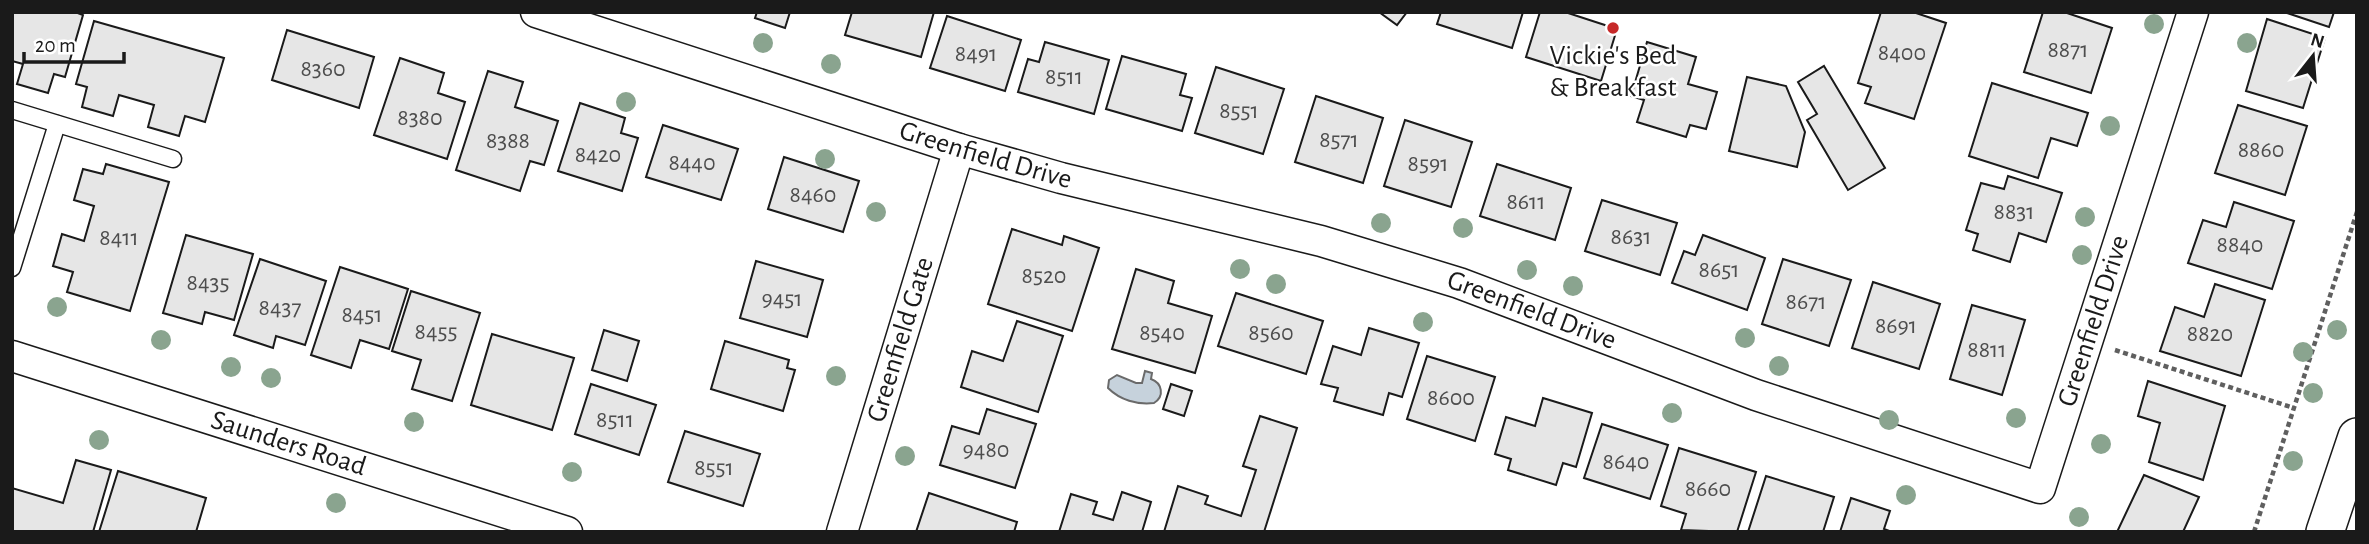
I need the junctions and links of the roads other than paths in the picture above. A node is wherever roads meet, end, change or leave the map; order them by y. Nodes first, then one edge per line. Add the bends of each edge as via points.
1 (536, 12) edge
2 (2193, 12) edge
3 (12, 110) edge
4 (57, 124) junction
5 (959, 149) junction
6 (173, 159) dead end
7 (12, 268) edge
8 (12, 356) edge
9 (2357, 437) edge
10 (567, 532) edge
11 (842, 532) edge
12 (2325, 532) edge

1 - 5 street, Greenfield Drive
2 - 5 street, Greenfield Drive via 2040,488 1756,395 1415,269 1267,226 1060,178
3 - 4 lane
4 - 6 lane
4 - 7 lane
5 - 11 street, Greenfield Gate
8 - 10 street, Saunders Road
9 - 12 street

